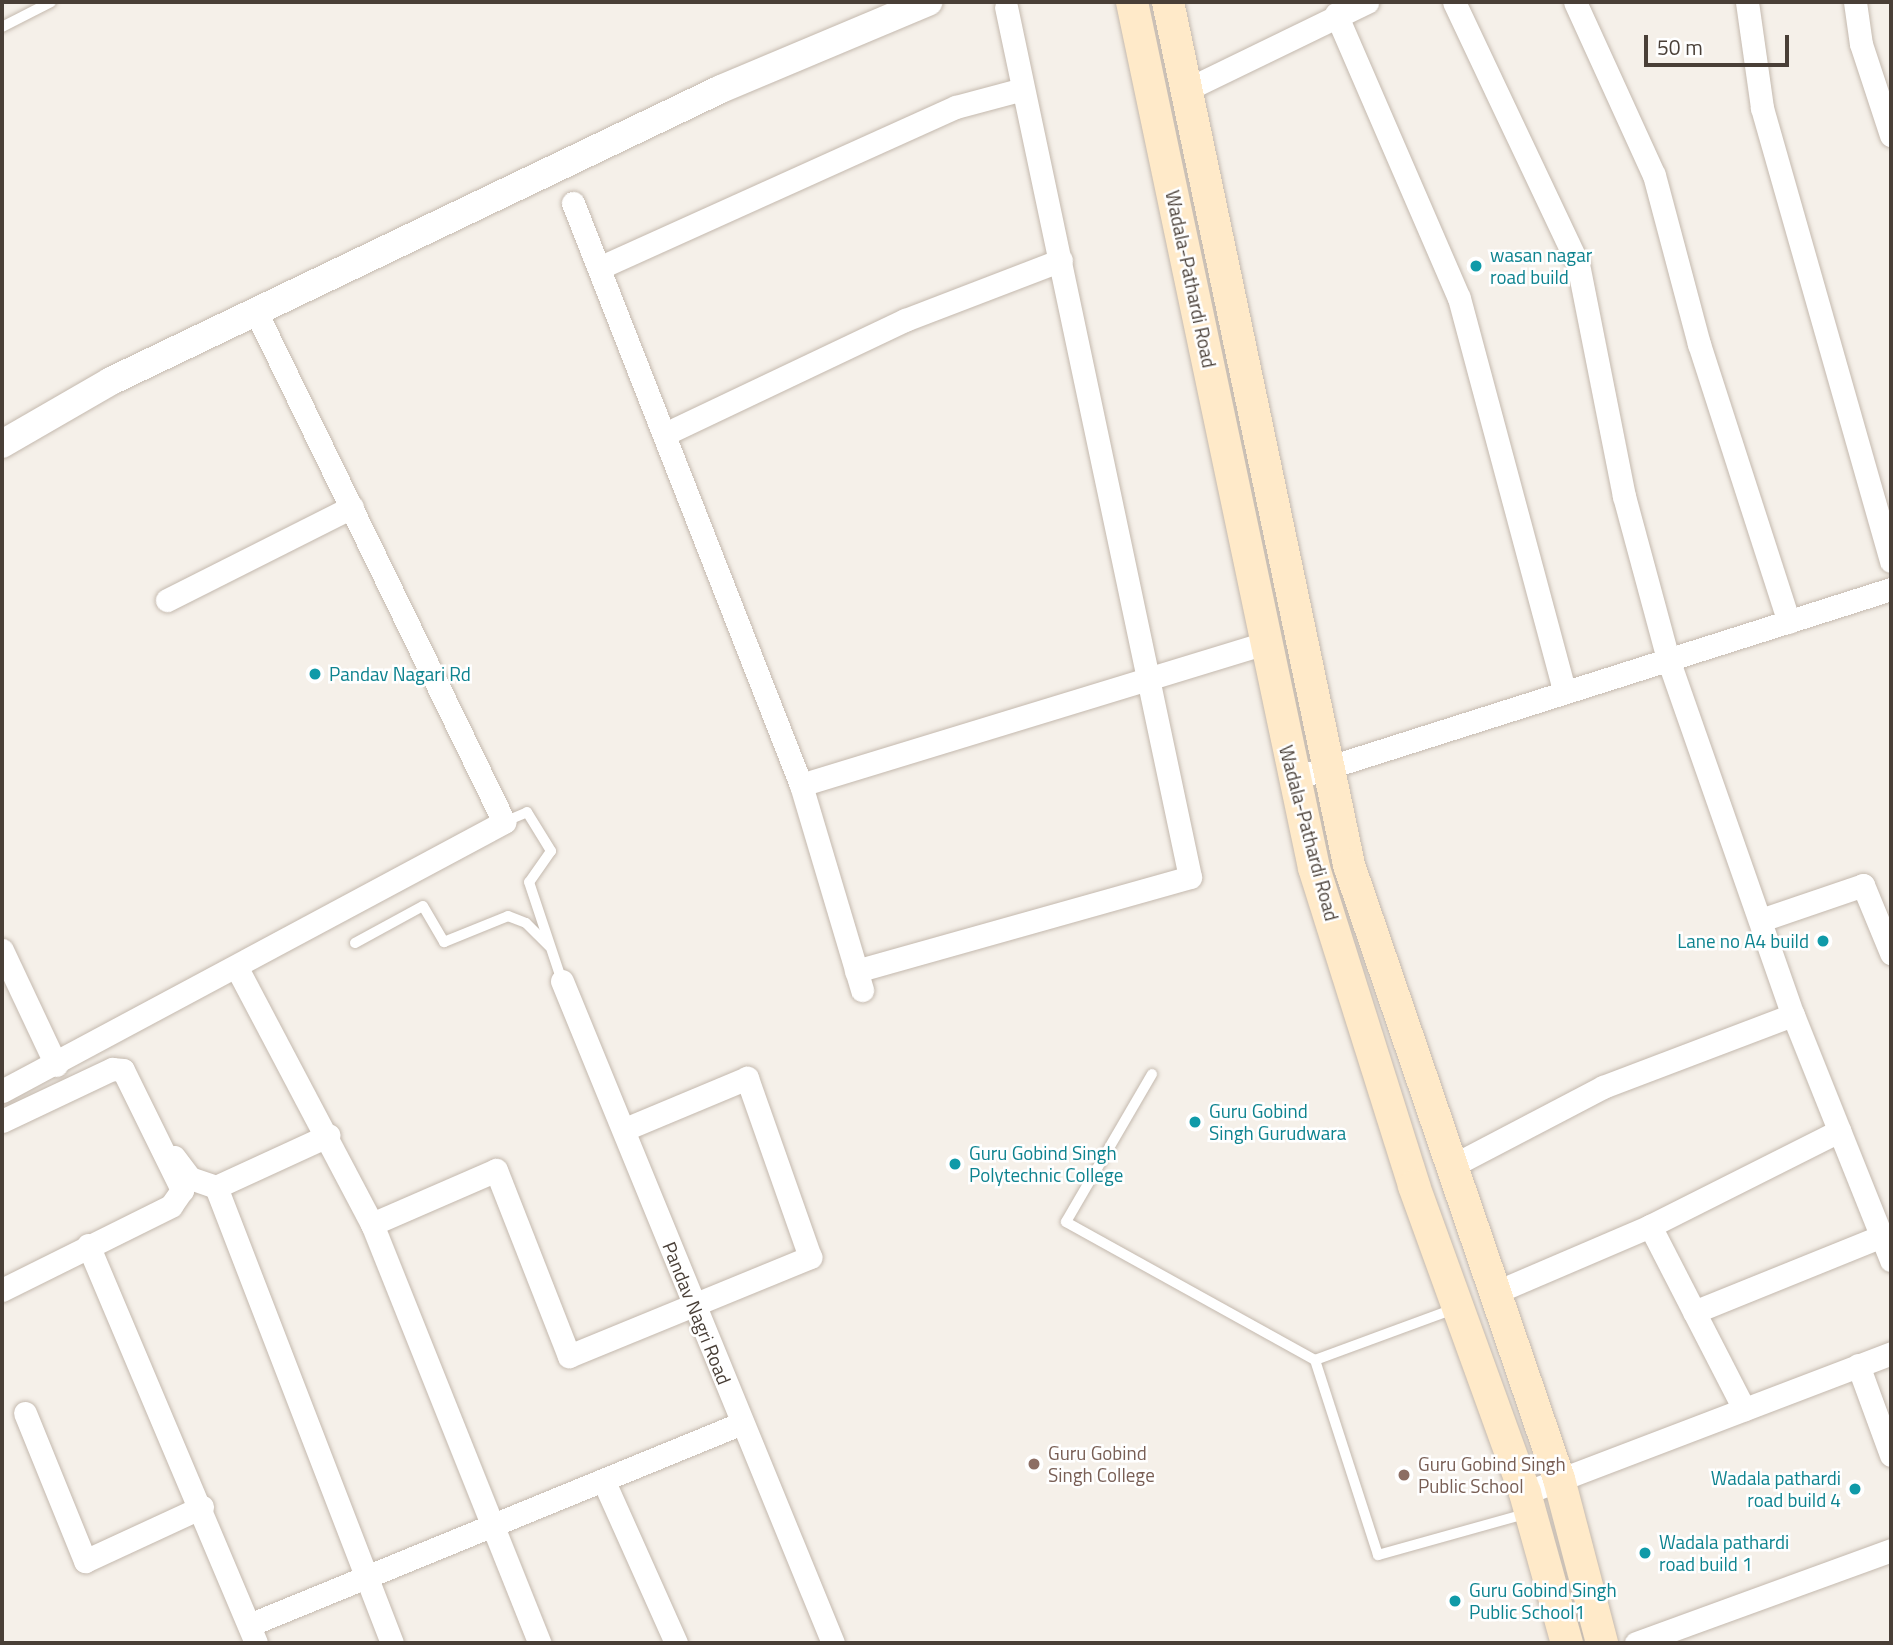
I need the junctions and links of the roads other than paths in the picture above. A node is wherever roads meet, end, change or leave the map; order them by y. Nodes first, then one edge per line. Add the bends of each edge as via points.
1 (51, 2) edge
2 (928, 2) edge
3 (1132, 2) edge
4 (1168, 2) edge
5 (1367, 2) edge
6 (1454, 2) edge
7 (1575, 2) edge
8 (1747, 2) edge
9 (1855, 2) edge
10 (1006, 7) dead end
11 (1336, 14) junction
12 (2, 27) edge
13 (1190, 88) junction
14 (1023, 89) junction
15 (1891, 135) edge
16 (573, 203) dead end
17 (1061, 260) junction
18 (601, 267) junction
19 (256, 312) junction
20 (665, 434) junction
21 (2, 444) edge
22 (352, 507) junction
23 (1891, 561) edge
24 (1891, 589) edge
25 (167, 600) dead end
26 (1789, 622) junction
27 (1266, 643) junction
28 (1668, 659) junction
29 (1151, 678) junction
30 (1563, 689) junction
31 (1326, 770) junction
32 (1292, 779) junction
33 (800, 785) junction
34 (504, 822) junction
35 (1761, 920) junction
36 (355, 943) dead end
37 (549, 946) junction
38 (2, 950) edge
39 (1891, 953) edge
40 (238, 970) junction
41 (562, 982) joint
42 (1793, 1015) junction
43 (56, 1065) junction
44 (1152, 1074) dead end
45 (2, 1091) edge
46 (153, 1108) dead end
47 (2, 1121) edge
48 (625, 1129) junction
49 (1839, 1131) junction
50 (329, 1135) junction
51 (1450, 1167) junction
52 (216, 1187) junction
53 (372, 1224) junction
54 (1650, 1226) junction
55 (1882, 1236) junction
56 (88, 1245) junction
57 (1891, 1260) edge
58 (2, 1290) edge
59 (1493, 1293) junction
60 (693, 1304) junction
61 (1457, 1307) junction
62 (1694, 1312) junction
63 (1891, 1353) edge
64 (1315, 1360) junction
65 (1858, 1365) junction
66 (1744, 1409) junction
67 (25, 1413) dead end
68 (742, 1423) junction
69 (1891, 1455) edge
70 (1559, 1479) junction
71 (605, 1484) junction
72 (1528, 1502) junction
73 (202, 1507) junction
74 (490, 1527) junction
75 (1891, 1550) edge
76 (366, 1577) junction
77 (253, 1634) edge
78 (828, 1642) edge
79 (392, 1643) edge
80 (540, 1643) edge
81 (676, 1643) edge
82 (1567, 1643) edge
83 (1602, 1643) edge
84 (1636, 1643) edge

1 - 12 lane
2 - 19 street via 721,89
3 - 27 main road, Wadala-Pathardi Road
4 - 13 main road, Wadala-Pathardi Road
5 - 11 street
6 - 28 street via 1578,264 1624,496
7 - 26 street via 1654,175 1699,344
8 - 23 street via 1762,108
9 - 15 street via 1861,44
10 - 14 street
11 - 13 street
11 - 30 street via 1459,298
13 - 31 main road, Wadala-Pathardi Road
14 - 17 street
14 - 18 street via 956,107
16 - 18 street
17 - 20 street via 905,320
17 - 29 street
18 - 20 street
19 - 21 street via 111,381
19 - 22 street
20 - 33 street
22 - 25 street
22 - 34 street
24 - 26 street
26 - 28 street
27 - 29 street
27 - 32 main road, Wadala-Pathardi Road
28 - 30 street
28 - 35 street
29 - 33 street
29 - 33 street via 1190,877 859,981
30 - 31 street
31 - 32 street
31 - 51 main road, Wadala-Pathardi Road via 1385,983
32 - 61 main road, Wadala-Pathardi Road via 1352,987
34 - 37 lane via 527,811 551,851 529,881
34 - 40 street
35 - 39 street via 1863,885
35 - 42 street
36 - 37 lane via 423,906 444,942 508,916 526,923
37 - 41 lane
38 - 43 street
40 - 43 street
40 - 50 street
41 - 48 street, Pandav Nagri Road
42 - 49 street
42 - 51 street via 1603,1087
43 - 45 street
44 - 64 lane via 1066,1222
46 - 52 street via 190,1178
47 - 56 street via 112,1069 128,1075 181,1194 171,1206
48 - 60 street, Pandav Nagri Road
48 - 60 street via 747,1078 810,1257
49 - 54 street
49 - 55 street
50 - 52 street
50 - 53 street
51 - 59 main road, Wadala-Pathardi Road
52 - 76 street
53 - 60 street via 496,1170 569,1356
53 - 74 street
54 - 59 street
54 - 62 street
55 - 57 street
55 - 62 street
56 - 58 street
56 - 73 street
59 - 70 main road, Wadala-Pathardi Road
60 - 68 street, Pandav Nagri Road
61 - 64 lane
61 - 72 main road, Wadala-Pathardi Road
62 - 66 street
63 - 65 street
64 - 72 lane via 1378,1555
65 - 66 street
65 - 69 street
66 - 70 street
67 - 73 street via 85,1561
68 - 71 street
68 - 78 street, Pandav Nagri Road
70 - 72 street
70 - 83 main road, Wadala-Pathardi Road
71 - 74 street
71 - 81 street
72 - 82 main road, Wadala-Pathardi Road
73 - 77 street
74 - 76 street
74 - 80 street
75 - 84 street
76 - 77 street
76 - 79 street

